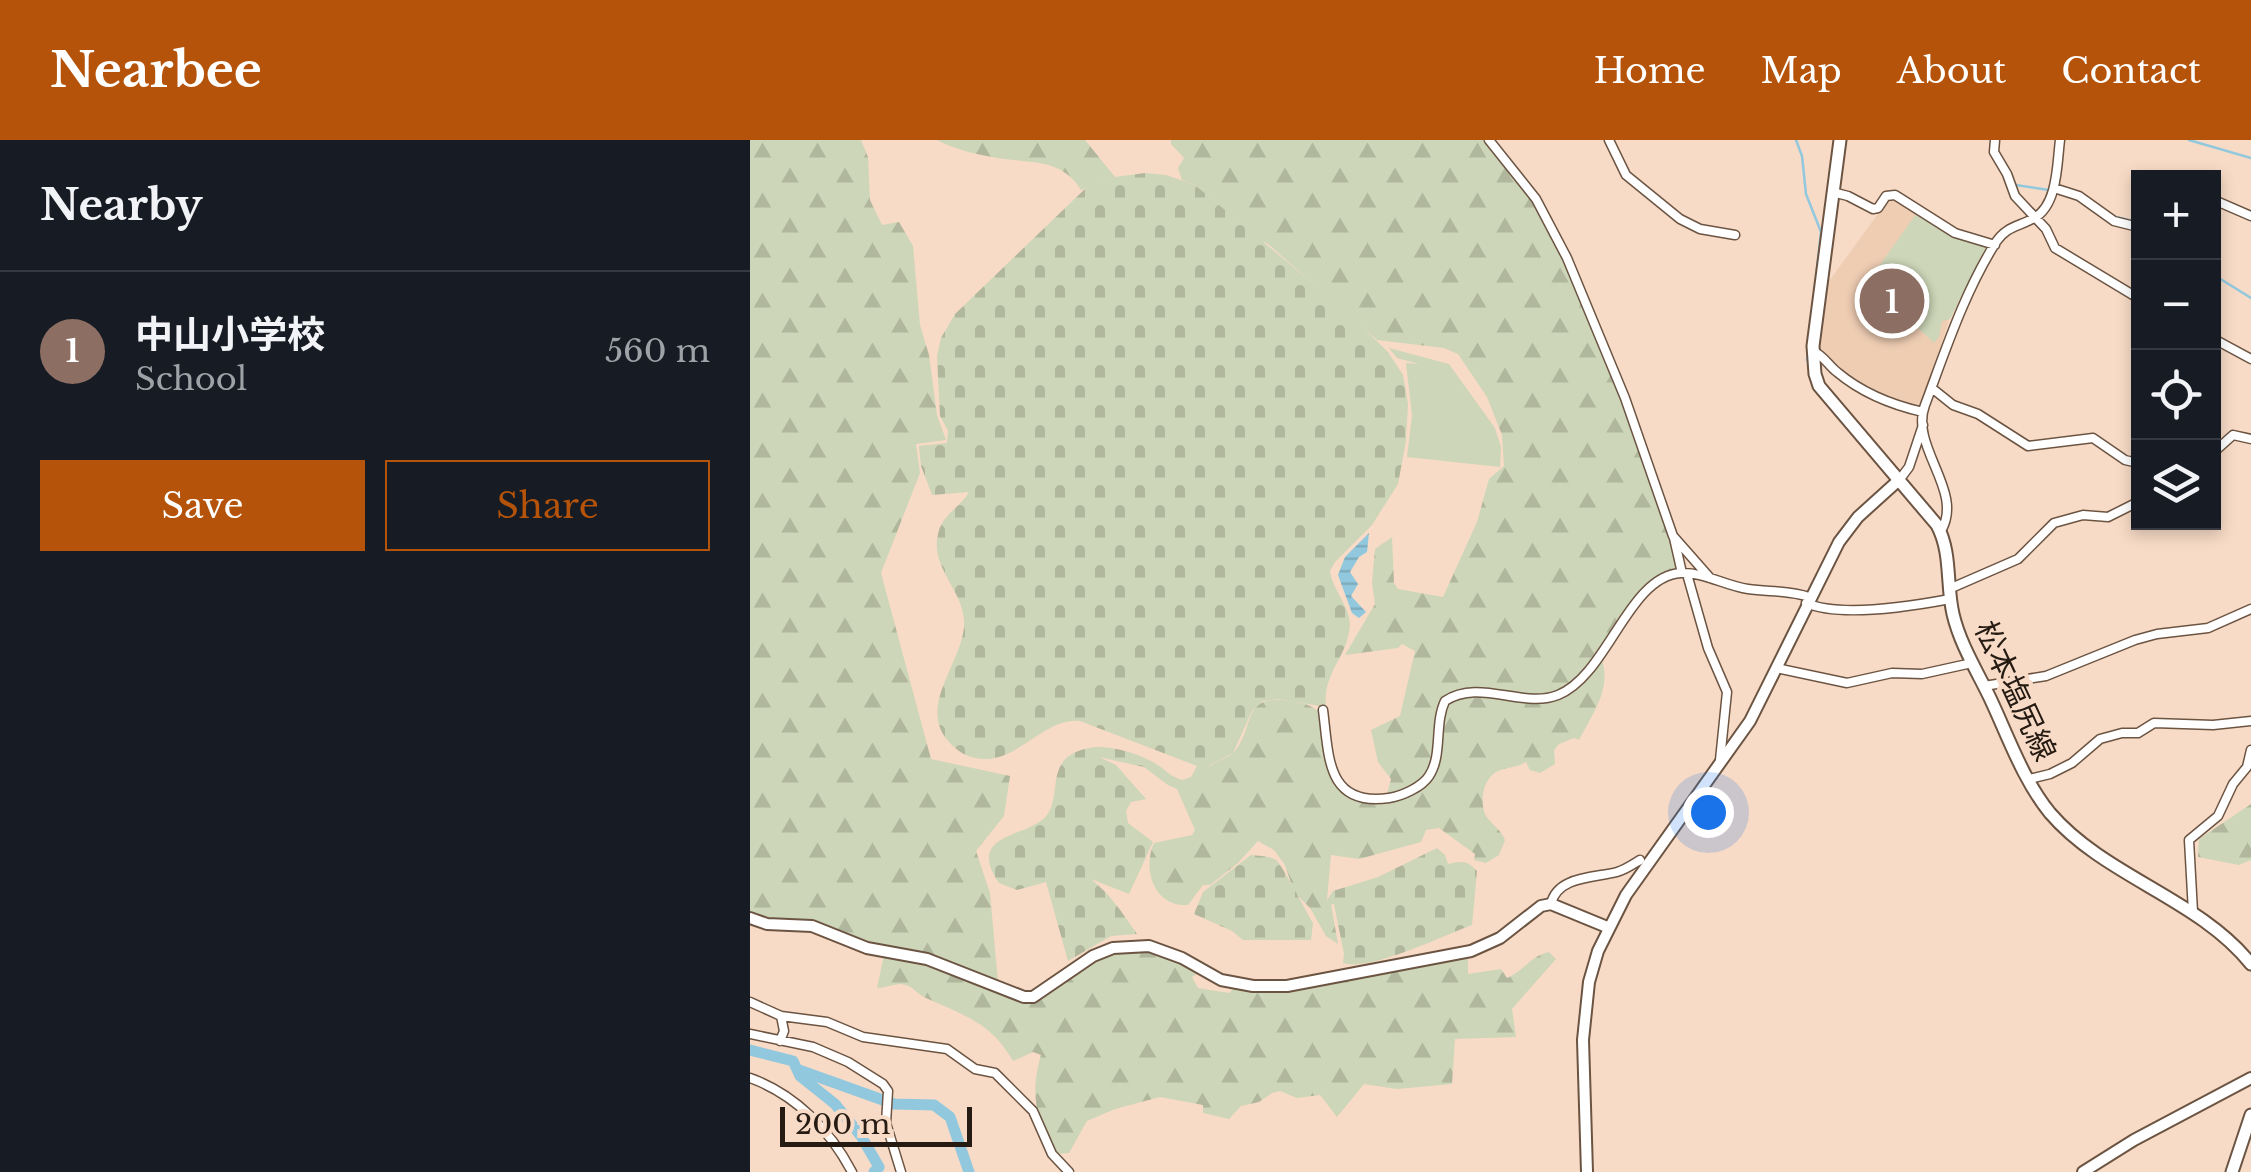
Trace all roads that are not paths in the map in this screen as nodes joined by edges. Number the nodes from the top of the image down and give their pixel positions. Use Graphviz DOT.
graph roads {
  1 [pos="1489,140"];
  2 [pos="1610,140"];
  3 [pos="1840,140"];
  4 [pos="1995,140"];
  5 [pos="2060,140"];
  6 [pos="2054,188"];
  7 [pos="1832,192"];
  8 [pos="2221,203"];
  9 [pos="2251,216"];
  10 [pos="2035,218"];
  11 [pos="2131,225"];
  12 [pos="1735,235"];
  13 [pos="1995,244"];
  14 [pos="2131,294"];
  15 [pos="2221,343"];
  16 [pos="1813,351"];
  17 [pos="2251,359"];
  18 [pos="1933,389"];
  19 [pos="1923,412"];
  20 [pos="1923,425"];
  21 [pos="2250,434"];
  22 [pos="2221,446"];
  23 [pos="2131,462"];
  24 [pos="1900,479"];
  25 [pos="2131,506"];
  26 [pos="1941,531"];
  27 [pos="1673,536"];
  28 [pos="1684,573"];
  29 [pos="1710,578"];
  30 [pos="1950,594"];
  31 [pos="1808,600"];
  32 [pos="2251,609"];
  33 [pos="1972,663"];
  34 [pos="1776,668"];
  35 [pos="1984,686"];
  36 [pos="1323,710"];
  37 [pos="2251,721"];
  38 [pos="2251,750"];
  39 [pos="1719,768"];
  40 [pos="2029,779"];
  41 [pos="1640,860"];
  42 [pos="1551,904"];
  43 [pos="2193,916"];
  44 [pos="750,918"];
  45 [pos="1607,927"];
  46 [pos="2251,964"];
  47 [pos="750,1002"];
  48 [pos="781,1016"];
  49 [pos="750,1034"];
  50 [pos="780,1041"];
  51 [pos="750,1078"];
  52 [pos="2251,1078"];
  53 [pos="2251,1114"];
  54 [pos="1055,1159"];
  55 [pos="852,1172"];
  56 [pos="901,1172"];
  57 [pos="1052,1172"];
  58 [pos="1069,1172"];
  59 [pos="1587,1172"];
  60 [pos="2083,1172"];
  61 [pos="2232,1172"];
  1 -- 27 [label="street"];
  2 -- 12 [label="street"];
  3 -- 7 [label="main road, 松本塩尻線"];
  4 -- 10 [label="street"];
  5 -- 6 [label="street"];
  6 -- 10 [label="street"];
  6 -- 11 [label="street"];
  7 -- 13 [label="street"];
  7 -- 16 [label="main road, 松本塩尻線"];
  8 -- 9 [label="street"];
  10 -- 13 [label="street"];
  10 -- 14 [label="street"];
  13 -- 18 [label="street"];
  15 -- 17 [label="street"];
  16 -- 19 [label="street"];
  16 -- 24 [label="main road, 松本塩尻線"];
  18 -- 19 [label="street"];
  18 -- 23 [label="street"];
  19 -- 20 [label="street"];
  20 -- 24 [label="street"];
  20 -- 26 [label="street"];
  21 -- 22 [label="street"];
  24 -- 26 [label="main road, 松本塩尻線"];
  24 -- 31 [label="main road"];
  25 -- 30 [label="street"];
  26 -- 30 [label="main road, 松本塩尻線"];
  27 -- 28 [label="street"];
  27 -- 29 [label="street"];
  28 -- 29 [label="street"];
  28 -- 36 [label="street"];
  28 -- 39 [label="street"];
  29 -- 31 [label="street"];
  30 -- 31 [label="street"];
  30 -- 33 [label="main road, 松本塩尻線"];
  31 -- 34 [label="main road"];
  32 -- 35 [label="street"];
  33 -- 34 [label="street"];
  33 -- 35 [label="main road, 松本塩尻線"];
  34 -- 39 [label="main road"];
  35 -- 40 [label="main road, 松本塩尻線"];
  37 -- 40 [label="street"];
  38 -- 43 [label="street"];
  39 -- 45 [label="main road"];
  40 -- 43 [label="main road, 松本塩尻線"];
  41 -- 42 [label="street"];
  42 -- 44 [label="main road"];
  42 -- 45 [label="main road"];
  43 -- 46 [label="main road, 松本塩尻線"];
  45 -- 59 [label="main road"];
  47 -- 48 [label="street"];
  48 -- 50 [label="street"];
  48 -- 54 [label="street"];
  49 -- 50 [label="street"];
  50 -- 56 [label="street"];
  51 -- 55 [label="street"];
  52 -- 60 [label="main road"];
  53 -- 61 [label="main road"];
  54 -- 57 [label="street"];
  54 -- 58 [label="street"];
}
